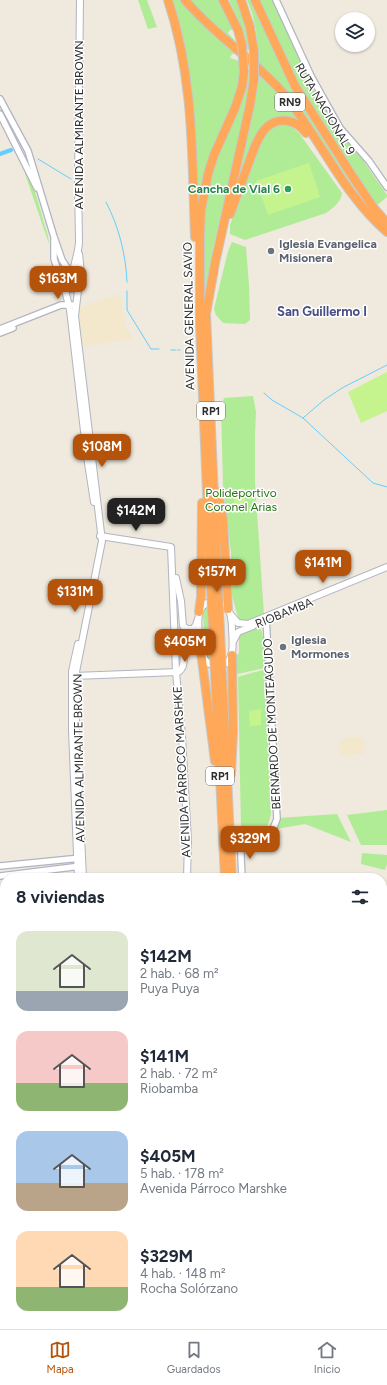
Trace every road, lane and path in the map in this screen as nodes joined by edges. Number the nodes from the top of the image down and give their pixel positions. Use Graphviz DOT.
graph roads {
  1 [pos="80,0"];
  2 [pos="168,0"];
  3 [pos="185,0"];
  4 [pos="223,0"];
  5 [pos="241,0"];
  6 [pos="255,0"];
  7 [pos="276,0"];
  8 [pos="0,99"];
  9 [pos="0,114"];
  10 [pos="339,175"];
  11 [pos="387,187"];
  12 [pos="40,192"];
  13 [pos="387,223"];
  14 [pos="376,224"];
  15 [pos="387,232"];
  16 [pos="222,235"];
  17 [pos="54,237"];
  18 [pos="387,238"];
  19 [pos="78,250"];
  20 [pos="71,271"];
  21 [pos="61,280"];
  22 [pos="79,280"];
  23 [pos="64,286"];
  24 [pos="76,304"];
  25 [pos="68,305"];
  26 [pos="200,324"];
  27 [pos="0,329"];
  28 [pos="0,333"];
  29 [pos="204,430"];
  30 [pos="212,433"];
  31 [pos="100,536"];
  32 [pos="173,566"];
  33 [pos="387,567"];
  34 [pos="387,571"];
  35 [pos="214,588"];
  36 [pos="229,610"];
  37 [pos="199,614"];
  38 [pos="266,618"];
  39 [pos="233,644"];
  40 [pos="201,652"];
  41 [pos="232,655"];
  42 [pos="176,672"];
  43 [pos="218,675"];
  44 [pos="74,676"];
  45 [pos="229,807"];
  46 [pos="222,820"];
  47 [pos="79,859"];
  48 [pos="0,866"];
  49 [pos="79,867"];
  50 [pos="26,873"];
  51 [pos="78,873"];
  52 [pos="81,873"];
  53 [pos="187,873"];
  54 [pos="225,873"];
  55 [pos="232,873"];
  56 [pos="242,873"];
  1 -- 19 [label="main road, AVENIDA ALMIRANTE BROWN"];
  2 -- 26 [label="highway, RP1"];
  3 -- 10 [label="highway, RUTA NACIONAL 9 / RN9"];
  4 -- 26 [label="highway, AVENIDA GENERAL SAVIO / RP1, bridge"];
  5 -- 16 [label="highway, bridge"];
  6 -- 13 [label="highway, RUTA NACIONAL 9 / RN9"];
  7 -- 11 [label="street"];
  8 -- 12 [label="street"];
  9 -- 12 [label="street"];
  10 -- 14 [label="highway, RUTA NACIONAL 9 / RN9"];
  10 -- 16 [label="highway"];
  12 -- 17 [label="street"];
  14 -- 15 [label="highway, RUTA NACIONAL 9 / RN9"];
  14 -- 18 [label="street"];
  16 -- 30 [label="highway, AVENIDA GENERAL SAVIO / RP1"];
  17 -- 20 [label="street"];
  17 -- 21 [label="street"];
  19 -- 20 [label="main road"];
  19 -- 22 [label="main road, AVENIDA ALMIRANTE BROWN"];
  20 -- 21 [label="main road"];
  20 -- 22 [label="main road"];
  21 -- 23 [label="main road"];
  22 -- 23 [label="main road"];
  22 -- 24 [label="main road, AVENIDA ALMIRANTE BROWN"];
  23 -- 25 [label="main road, AVENIDA ALMIRANTE BROWN"];
  24 -- 25 [label="street"];
  24 -- 31 [label="main road, AVENIDA ALMIRANTE BROWN"];
  25 -- 27 [label="street"];
  25 -- 28 [label="street"];
  25 -- 31 [label="main road, AVENIDA ALMIRANTE BROWN"];
  26 -- 29 [label="highway, AVENIDA GENERAL SAVIO / RP1"];
  29 -- 35 [label="highway, AVENIDA GENERAL SAVIO / RP1"];
  29 -- 37 [label="highway"];
  30 -- 35 [label="highway, AVENIDA GENERAL SAVIO / RP1"];
  30 -- 36 [label="highway"];
  31 -- 32 [label="main road, AVENIDA PÁRROCO MARSHKE"];
  31 -- 44 [label="main road, AVENIDA ALMIRANTE BROWN"];
  32 -- 37 [label="main road"];
  32 -- 42 [label="main road, AVENIDA PÁRROCO MARSHKE"];
  33 -- 38 [label="main road, RIOBAMBA"];
  34 -- 38 [label="main road, RIOBAMBA"];
  35 -- 43 [label="highway, AVENIDA GENERAL SAVIO / RP1, bridge"];
  36 -- 37 [label="main road"];
  36 -- 38 [label="main road, RIOBAMBA"];
  36 -- 39 [label="main road"];
  37 -- 40 [label="main road"];
  38 -- 39 [label="main road, RIOBAMBA"];
  38 -- 56 [label="street, BERNARDO DE MONTEAGUDO"];
  39 -- 41 [label="main road"];
  40 -- 41 [label="main road"];
  40 -- 42 [label="main road"];
  40 -- 46 [label="highway"];
  41 -- 45 [label="highway"];
  42 -- 44 [label="main road"];
  42 -- 53 [label="main road, AVENIDA PÁRROCO MARSHKE"];
  43 -- 45 [label="highway, AVENIDA GENERAL SAVIO / RP1"];
  43 -- 46 [label="highway, AVENIDA GENERAL SAVIO / RP1"];
  44 -- 47 [label="main road, AVENIDA ALMIRANTE BROWN"];
  45 -- 55 [label="highway, AVENIDA GENERAL SAVIO / RP1"];
  46 -- 54 [label="highway, AVENIDA GENERAL SAVIO / RP1"];
  47 -- 48 [label="street"];
  47 -- 49 [label="main road, AVENIDA ALMIRANTE BROWN"];
  49 -- 50 [label="street"];
  49 -- 51 [label="main road, AVENIDA ALMIRANTE BROWN"];
  49 -- 52 [label="main road, AVENIDA ALMIRANTE BROWN"];
}
